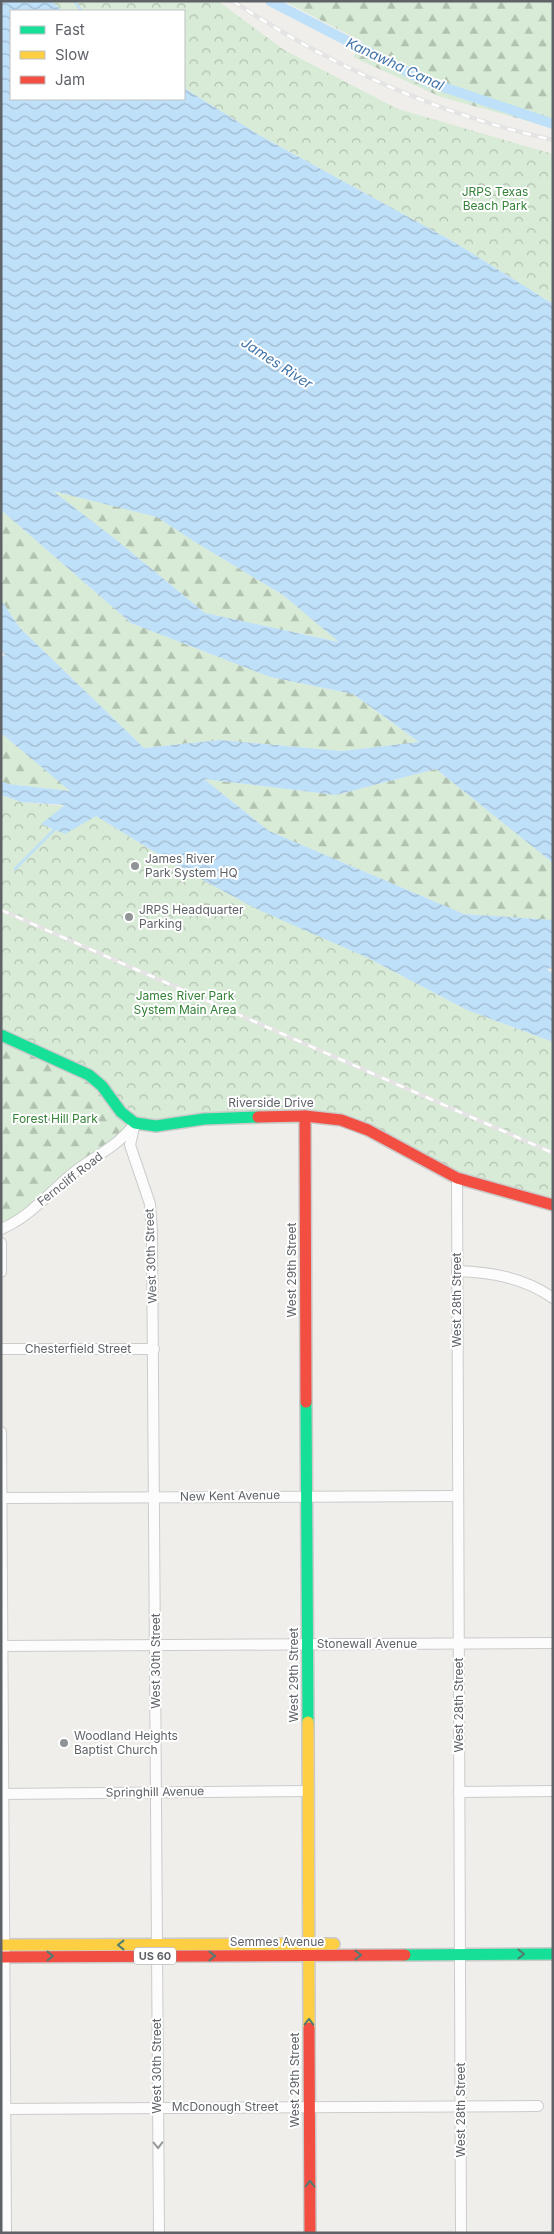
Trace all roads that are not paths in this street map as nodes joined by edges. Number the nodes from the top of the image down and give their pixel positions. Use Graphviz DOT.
graph roads {
  1 [pos="1,1035"];
  2 [pos="305,1116"];
  3 [pos="135,1123"];
  4 [pos="457,1178"];
  5 [pos="553,1205"];
  6 [pos="1,1229"];
  7 [pos="1,1243"];
  8 [pos="457,1271"];
  9 [pos="1,1272"];
  10 [pos="553,1298"];
  11 [pos="1,1349"];
  12 [pos="154,1349"];
  13 [pos="1,1432"];
  14 [pos="307,1496"];
  15 [pos="458,1496"];
  16 [pos="154,1497"];
  17 [pos="2,1498"];
  18 [pos="459,1643"];
  19 [pos="553,1643"];
  20 [pos="308,1644"];
  21 [pos="156,1645"];
  22 [pos="3,1646"];
  23 [pos="308,1791"];
  24 [pos="553,1791"];
  25 [pos="459,1792"];
  26 [pos="156,1793"];
  27 [pos="3,1794"];
  28 [pos="553,1943"];
  29 [pos="310,1949"];
  30 [pos="461,1949"];
  31 [pos="158,1950"];
  32 [pos="3,1951"];
  33 [pos="553,1954"];
  34 [pos="538,2106"];
  35 [pos="309,2107"];
  36 [pos="460,2107"];
  37 [pos="157,2108"];
  38 [pos="4,2109"];
  39 [pos="6,2233"];
  40 [pos="159,2233"];
  41 [pos="310,2233"];
  42 [pos="461,2233"];
  1 -- 3 [label="street"];
  2 -- 3 [label="street, Riverside Drive"];
  2 -- 4 [label="street, Riverside Drive"];
  2 -- 14 [label="street, West 29th Street"];
  3 -- 6 [label="street, Ferncliff Road"];
  3 -- 12 [label="street, West 30th Street"];
  4 -- 5 [label="street, Riverside Drive"];
  4 -- 8 [label="street, West 28th Street"];
  7 -- 9 [label="street"];
  8 -- 10 [label="street"];
  8 -- 15 [label="street, West 28th Street"];
  11 -- 12 [label="street, Chesterfield Street"];
  12 -- 16 [label="street, West 30th Street"];
  13 -- 17 [label="street"];
  14 -- 15 [label="street, New Kent Avenue"];
  14 -- 16 [label="street, New Kent Avenue"];
  14 -- 20 [label="street, West 29th Street"];
  15 -- 18 [label="street, West 28th Street"];
  16 -- 17 [label="street, New Kent Avenue"];
  16 -- 21 [label="street, West 30th Street"];
  17 -- 22 [label="street"];
  18 -- 19 [label="street, Stonewall Avenue"];
  18 -- 20 [label="street, Stonewall Avenue"];
  18 -- 25 [label="street, West 28th Street"];
  20 -- 21 [label="street, Stonewall Avenue"];
  20 -- 23 [label="street, West 29th Street"];
  21 -- 22 [label="street, Stonewall Avenue"];
  21 -- 26 [label="street, West 30th Street"];
  22 -- 27 [label="street"];
  23 -- 26 [label="street, Springhill Avenue"];
  23 -- 29 [label="street, West 29th Street"];
  24 -- 25 [label="street"];
  25 -- 30 [label="street, West 28th Street"];
  26 -- 27 [label="street, Springhill Avenue"];
  26 -- 31 [label="street, West 30th Street"];
  27 -- 32 [label="street"];
  28 -- 30 [label="street, Semmes Avenue / US 60"];
  29 -- 30 [label="street, Semmes Avenue / US 60"];
  29 -- 31 [label="street, Semmes Avenue / US 60"];
  35 -- 29 [label="street, West 29th Street, one-way"];
  30 -- 33 [label="street, Semmes Avenue / US 60, one-way"];
  30 -- 36 [label="street, West 28th Street"];
  31 -- 32 [label="street, Semmes Avenue / US 60"];
  31 -- 37 [label="street, West 30th Street"];
  32 -- 38 [label="street"];
  34 -- 36 [label="street, McDonough Street"];
  35 -- 36 [label="street, McDonough Street"];
  35 -- 37 [label="street, McDonough Street"];
  41 -- 35 [label="street, West 29th Street, one-way"];
  36 -- 42 [label="street, West 28th Street"];
  37 -- 38 [label="street, McDonough Street"];
  37 -- 40 [label="street, West 30th Street, one-way"];
  38 -- 39 [label="street"];
}
